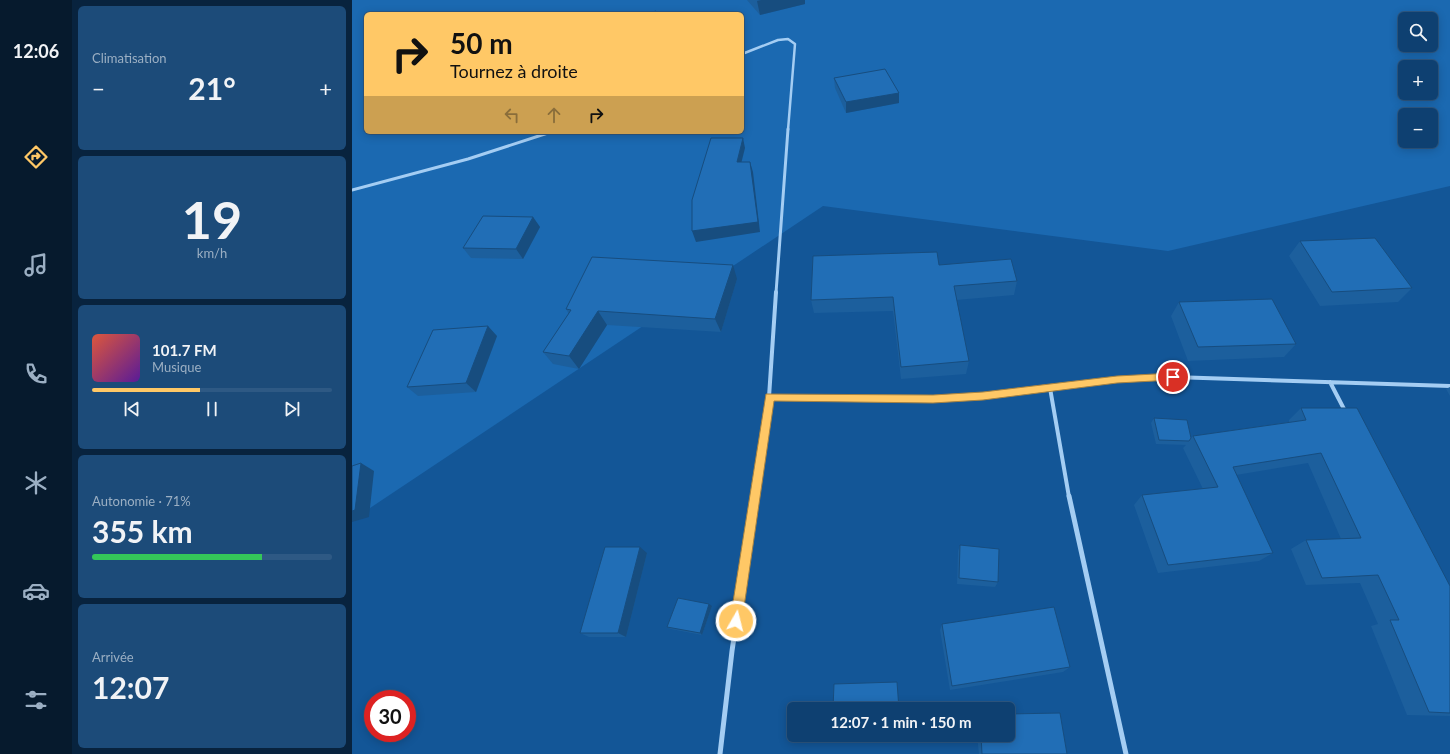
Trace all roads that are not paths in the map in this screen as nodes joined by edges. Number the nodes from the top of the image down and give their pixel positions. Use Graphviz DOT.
graph roads {
  1 [pos="744,53"];
  2 [pos="545,134"];
  3 [pos="352,190"];
  4 [pos="1330,382"];
  5 [pos="1450,386"];
  6 [pos="1050,388"];
  7 [pos="770,397"];
  8 [pos="1348,416"];
  9 [pos="720,754"];
  10 [pos="1126,754"];
  1 -- 7 [label="street"];
  2 -- 3 [label="street"];
  4 -- 5 [label="street"];
  4 -- 6 [label="street"];
  4 -- 8 [label="street"];
  6 -- 7 [label="street"];
  6 -- 10 [label="street"];
  7 -- 9 [label="street"];
}
